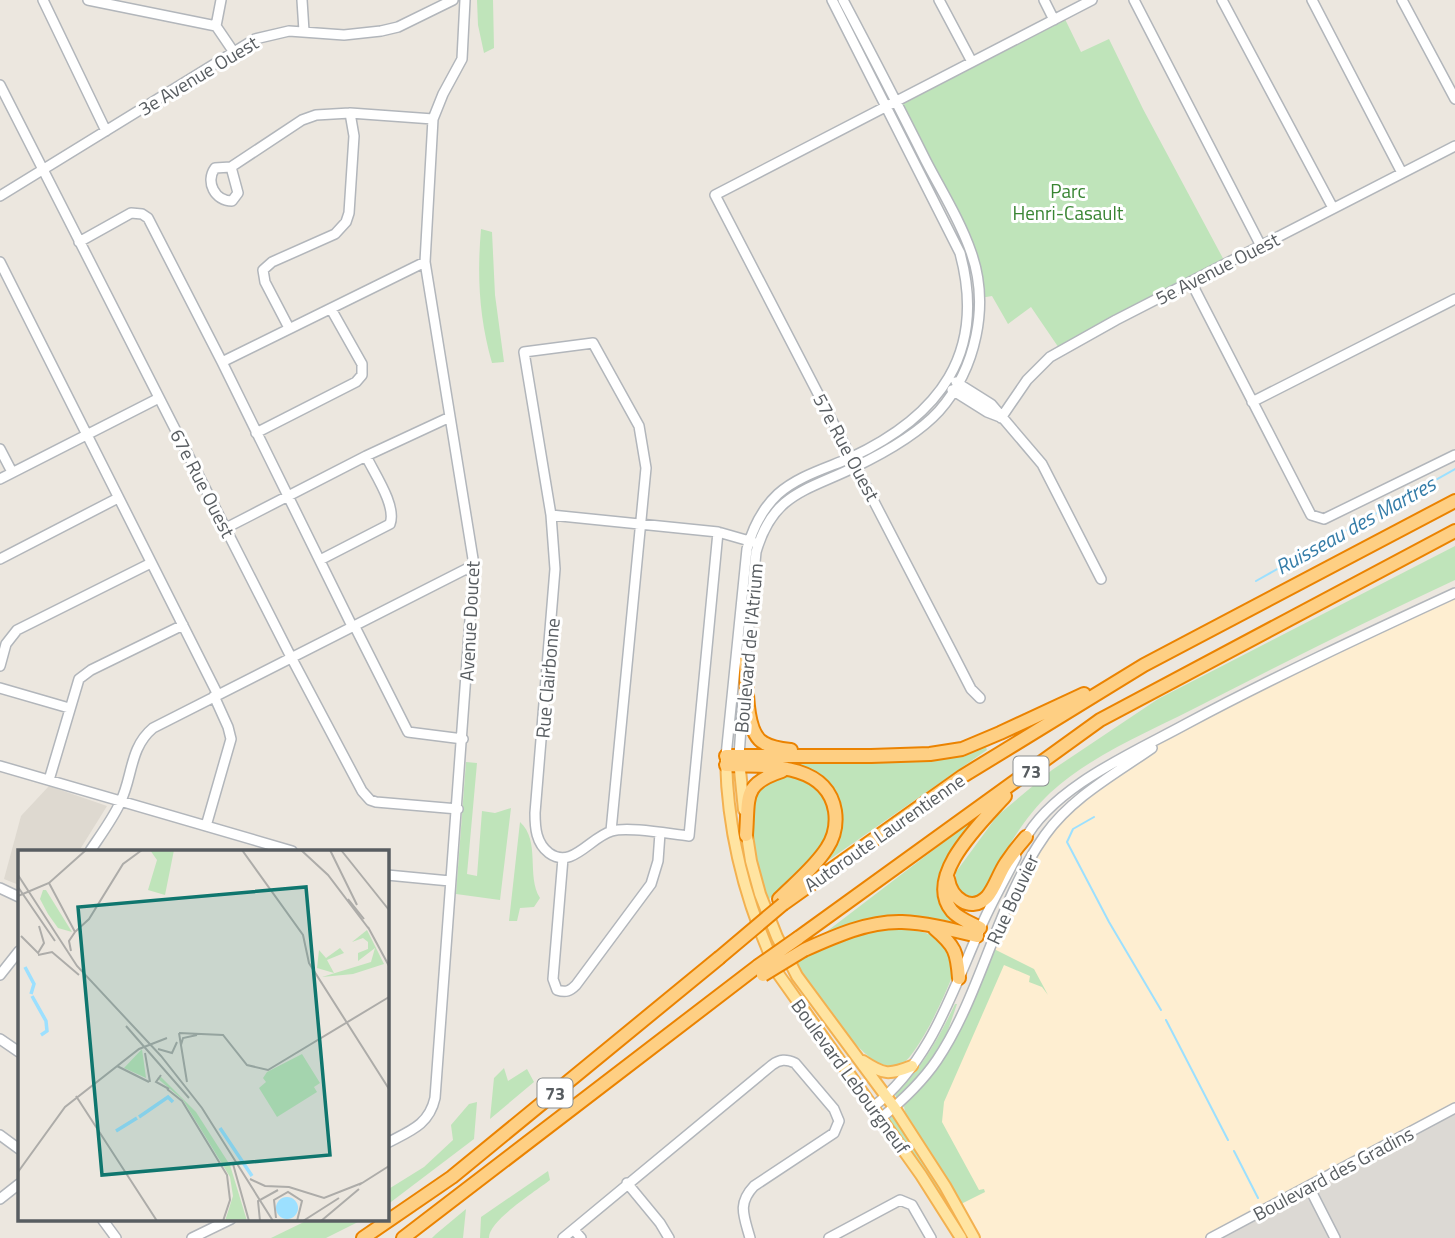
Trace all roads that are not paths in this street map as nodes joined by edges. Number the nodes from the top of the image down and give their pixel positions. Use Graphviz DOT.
graph roads {
  1 [pos="43,0"];
  2 [pos="88,0"];
  3 [pos="221,0"];
  4 [pos="302,0"];
  5 [pos="453,0"];
  6 [pos="465,0"];
  7 [pos="832,0"];
  8 [pos="843,0"];
  9 [pos="939,0"];
  10 [pos="1044,0"];
  11 [pos="1092,0"];
  12 [pos="1134,0"];
  13 [pos="1222,0"];
  14 [pos="1312,0"];
  15 [pos="1402,0"];
  16 [pos="1054,20"];
  17 [pos="216,26"];
  18 [pos="304,31"];
  19 [pos="233,51"];
  20 [pos="972,62"];
  21 [pos="0,85"];
  22 [pos="1455,99"];
  23 [pos="892,104"];
  24 [pos="350,113"];
  25 [pos="433,119"];
  26 [pos="106,131"];
  27 [pos="1455,146"];
  28 [pos="231,167"];
  29 [pos="43,171"];
  30 [pos="1402,173"];
  31 [pos="0,196"];
  32 [pos="1333,208"];
  33 [pos="79,242"];
  34 [pos="1261,246"];
  35 [pos="0,262"];
  36 [pos="425,262"];
  37 [pos="1191,282"];
  38 [pos="1455,299"];
  39 [pos="331,309"];
  40 [pos="289,328"];
  41 [pos="222,362"];
  42 [pos="947,381"];
  43 [pos="957,387"];
  44 [pos="159,398"];
  45 [pos="1252,402"];
  46 [pos="450,417"];
  47 [pos="1002,418"];
  48 [pos="256,433"];
  49 [pos="86,436"];
  50 [pos="0,449"];
  51 [pos="1455,455"];
  52 [pos="366,456"];
  53 [pos="852,457"];
  54 [pos="858,466"];
  55 [pos="12,472"];
  56 [pos="0,479"];
  57 [pos="289,496"];
  58 [pos="118,498"];
  59 [pos="1455,501"];
  60 [pos="551,515"];
  61 [pos="643,523"];
  62 [pos="226,528"];
  63 [pos="1455,531"];
  64 [pos="719,532"];
  65 [pos="754,542"];
  66 [pos="0,559"];
  67 [pos="320,560"];
  68 [pos="151,562"];
  69 [pos="474,565"];
  70 [pos="1101,579"];
  71 [pos="1455,593"];
  72 [pos="183,625"];
  73 [pos="353,626"];
  74 [pos="291,657"];
  75 [pos="746,661"];
  76 [pos="1144,665"];
  77 [pos="0,666"];
  78 [pos="0,688"];
  79 [pos="216,696"];
  80 [pos="980,698"];
  81 [pos="69,708"];
  82 [pos="1191,722"];
  83 [pos="463,739"];
  84 [pos="826,755"];
  85 [pos="733,761"];
  86 [pos="0,766"];
  87 [pos="788,769"];
  88 [pos="1023,777"];
  89 [pos="49,780"];
  90 [pos="121,802"];
  91 [pos="458,809"];
  92 [pos="206,826"];
  93 [pos="611,831"];
  94 [pos="660,833"];
  95 [pos="746,835"];
  96 [pos="1026,837"];
  97 [pos="91,850"];
  98 [pos="289,850"];
  99 [pos="563,859"];
  100 [pos="947,871"];
  101 [pos="388,874"];
  102 [pos="450,881"];
  103 [pos="0,888"];
  104 [pos="18,897"];
  105 [pos="781,902"];
  106 [pos="751,908"];
  107 [pos="932,926"];
  108 [pos="979,932"];
  109 [pos="777,937"];
  110 [pos="993,937"];
  111 [pos="18,952"];
  112 [pos="760,970"];
  113 [pos="0,975"];
  114 [pos="959,978"];
  115 [pos="0,1040"];
  116 [pos="18,1051"];
  117 [pos="856,1057"];
  118 [pos="912,1066"];
  119 [pos="886,1097"];
  120 [pos="873,1107"];
  121 [pos="894,1107"];
  122 [pos="1455,1108"];
  123 [pos="881,1118"];
  124 [pos="0,1135"];
  125 [pos="388,1142"];
  126 [pos="18,1148"];
  127 [pos="627,1183"];
  128 [pos="18,1185"];
  129 [pos="1309,1187"];
  130 [pos="0,1199"];
  131 [pos="103,1220"];
  132 [pos="229,1220"];
  133 [pos="388,1220"];
  134 [pos="388,1220"];
  135 [pos="385,1222"];
  136 [pos="573,1230"];
  137 [pos="116,1238"];
  138 [pos="192,1238"];
  139 [pos="352,1238"];
  140 [pos="363,1238"];
  141 [pos="403,1238"];
  142 [pos="562,1238"];
  143 [pos="581,1238"];
  144 [pos="669,1238"];
  145 [pos="750,1238"];
  146 [pos="829,1238"];
  147 [pos="931,1238"];
  148 [pos="961,1238"];
  149 [pos="974,1238"];
  150 [pos="1211,1238"];
  151 [pos="1335,1238"];
  1 -- 26 [label="street"];
  2 -- 17 [label="street"];
  3 -- 17 [label="street"];
  4 -- 18 [label="street"];
  5 -- 18 [label="street, 3e Avenue Ouest"];
  6 -- 25 [label="street, Avenue Doucet"];
  7 -- 23 [label="street"];
  8 -- 23 [label="street"];
  9 -- 20 [label="street"];
  10 -- 16 [label="street"];
  11 -- 16 [label="street"];
  12 -- 34 [label="street"];
  13 -- 32 [label="street"];
  14 -- 30 [label="street"];
  15 -- 22 [label="street"];
  16 -- 20 [label="street"];
  17 -- 19 [label="street"];
  18 -- 19 [label="street, 3e Avenue Ouest"];
  19 -- 26 [label="street, 3e Avenue Ouest"];
  20 -- 23 [label="street"];
  21 -- 29 [label="street, 67e Rue Ouest"];
  23 -- 42 [label="street, Boulevard de l'Atrium"];
  23 -- 43 [label="street, Boulevard de l'Atrium"];
  23 -- 53 [label="street, 57e Rue Ouest"];
  24 -- 25 [label="street"];
  24 -- 28 [label="street"];
  24 -- 40 [label="street"];
  25 -- 36 [label="street, Avenue Doucet"];
  26 -- 29 [label="street, 3e Avenue Ouest"];
  27 -- 30 [label="street, 5e Avenue Ouest"];
  29 -- 31 [label="street, 3e Avenue Ouest"];
  29 -- 33 [label="street, 67e Rue Ouest"];
  30 -- 32 [label="street, 5e Avenue Ouest"];
  32 -- 34 [label="street, 5e Avenue Ouest"];
  33 -- 41 [label="street"];
  33 -- 44 [label="street, 67e Rue Ouest"];
  34 -- 37 [label="street, 5e Avenue Ouest"];
  35 -- 49 [label="street"];
  36 -- 39 [label="street"];
  36 -- 46 [label="street, Avenue Doucet"];
  37 -- 45 [label="street"];
  37 -- 47 [label="street, 5e Avenue Ouest"];
  38 -- 45 [label="street"];
  39 -- 40 [label="street"];
  39 -- 48 [label="street"];
  40 -- 41 [label="street"];
  41 -- 48 [label="street"];
  42 -- 43 [label="street"];
  42 -- 53 [label="street, Boulevard de l'Atrium"];
  43 -- 47 [label="street"];
  43 -- 54 [label="street, Boulevard de l'Atrium"];
  44 -- 49 [label="street"];
  44 -- 62 [label="street, 67e Rue Ouest"];
  45 -- 51 [label="street"];
  46 -- 52 [label="street"];
  46 -- 69 [label="street, Avenue Doucet"];
  47 -- 70 [label="street"];
  48 -- 57 [label="street"];
  49 -- 55 [label="street"];
  49 -- 58 [label="street"];
  50 -- 55 [label="street"];
  52 -- 57 [label="street"];
  52 -- 67 [label="street"];
  53 -- 54 [label="street, 57e Rue Ouest"];
  53 -- 65 [label="street, Boulevard de l'Atrium"];
  54 -- 65 [label="street, Boulevard de l'Atrium"];
  54 -- 80 [label="street, 57e Rue Ouest"];
  55 -- 56 [label="street"];
  57 -- 62 [label="street"];
  57 -- 67 [label="street"];
  58 -- 66 [label="street"];
  58 -- 68 [label="street"];
  59 -- 76 [label="highway, Autoroute Laurentienne / 73"];
  60 -- 61 [label="street"];
  60 -- 61 [label="street, Rue Clairbonne"];
  60 -- 99 [label="street, Rue Clairbonne"];
  61 -- 64 [label="street"];
  61 -- 93 [label="street"];
  62 -- 74 [label="street, 67e Rue Ouest"];
  63 -- 88 [label="highway, Autoroute Laurentienne / 73"];
  64 -- 65 [label="street"];
  64 -- 94 [label="street"];
  65 -- 75 [label="street, Boulevard de l'Atrium"];
  65 -- 85 [label="street, Boulevard de l'Atrium"];
  67 -- 73 [label="street"];
  68 -- 72 [label="street"];
  68 -- 77 [label="street"];
  69 -- 73 [label="street"];
  69 -- 83 [label="street, Avenue Doucet"];
  71 -- 82 [label="street, Rue Bouvier"];
  72 -- 79 [label="street"];
  72 -- 81 [label="street"];
  73 -- 74 [label="street"];
  73 -- 83 [label="street"];
  74 -- 79 [label="street"];
  74 -- 91 [label="street, 67e Rue Ouest"];
  75 -- 84 [label="highway"];
  75 -- 85 [label="street, Boulevard de l'Atrium"];
  76 -- 84 [label="highway"];
  76 -- 105 [label="highway, Autoroute Laurentienne / 73"];
  78 -- 81 [label="street"];
  79 -- 90 [label="street"];
  79 -- 92 [label="street"];
  81 -- 89 [label="street"];
  82 -- 96 [label="street, Rue Bouvier"];
  82 -- 110 [label="street, Rue Bouvier"];
  83 -- 91 [label="street, Avenue Doucet"];
  84 -- 85 [label="highway"];
  85 -- 87 [label="highway"];
  85 -- 95 [label="main road, Boulevard de l'Atrium"];
  85 -- 106 [label="main road, Boulevard de l'Atrium"];
  86 -- 89 [label="street"];
  87 -- 95 [label="highway"];
  87 -- 105 [label="highway"];
  88 -- 100 [label="highway"];
  88 -- 112 [label="highway, Autoroute Laurentienne / 73, bridge"];
  89 -- 90 [label="street"];
  90 -- 92 [label="street"];
  90 -- 97 [label="street"];
  91 -- 102 [label="street, Avenue Doucet"];
  92 -- 98 [label="street"];
  93 -- 94 [label="street"];
  93 -- 99 [label="street"];
  94 -- 99 [label="street"];
  95 -- 109 [label="main road, Boulevard de l'Atrium"];
  96 -- 100 [label="highway"];
  96 -- 108 [label="street, Rue Bouvier"];
  100 -- 108 [label="highway"];
  101 -- 102 [label="street"];
  102 -- 125 [label="street, Avenue Doucet"];
  103 -- 104 [label="street"];
  105 -- 133 [label="highway, Autoroute Laurentienne / 73, bridge"];
  106 -- 120 [label="main road, Boulevard Lebourgneuf"];
  107 -- 108 [label="highway"];
  107 -- 112 [label="highway, bridge"];
  107 -- 114 [label="highway"];
  108 -- 110 [label="street"];
  108 -- 114 [label="street, Rue Bouvier"];
  109 -- 117 [label="main road, Boulevard Lebourgneuf"];
  110 -- 121 [label="street, Rue Bouvier"];
  111 -- 113 [label="street"];
  112 -- 141 [label="highway, Autoroute Laurentienne / 73"];
  114 -- 118 [label="street, Rue Bouvier"];
  115 -- 116 [label="street"];
  117 -- 118 [label="main road"];
  117 -- 119 [label="main road, Boulevard Lebourgneuf"];
  118 -- 119 [label="street, Rue Bouvier"];
  119 -- 120 [label="street, Rue Bouvier"];
  119 -- 121 [label="main road, Boulevard Lebourgneuf"];
  120 -- 123 [label="main road, Boulevard Lebourgneuf"];
  121 -- 123 [label="street, Rue Bouvier"];
  121 -- 149 [label="main road, Boulevard Lebourgneuf"];
  122 -- 129 [label="street, Boulevard des Gradins"];
  123 -- 148 [label="main road, Boulevard Lebourgneuf"];
  124 -- 126 [label="street"];
  127 -- 136 [label="street"];
  127 -- 144 [label="street"];
  127 -- 145 [label="street"];
  128 -- 130 [label="street"];
  129 -- 150 [label="street, Boulevard des Gradins"];
  129 -- 151 [label="street"];
  131 -- 137 [label="street"];
  132 -- 138 [label="street"];
  134 -- 135 [label="highway, Autoroute Laurentienne / 73, bridge"];
  135 -- 139 [label="highway"];
  135 -- 140 [label="highway, Autoroute Laurentienne / 73"];
  136 -- 142 [label="street"];
  136 -- 143 [label="street"];
  146 -- 147 [label="street"];
}
